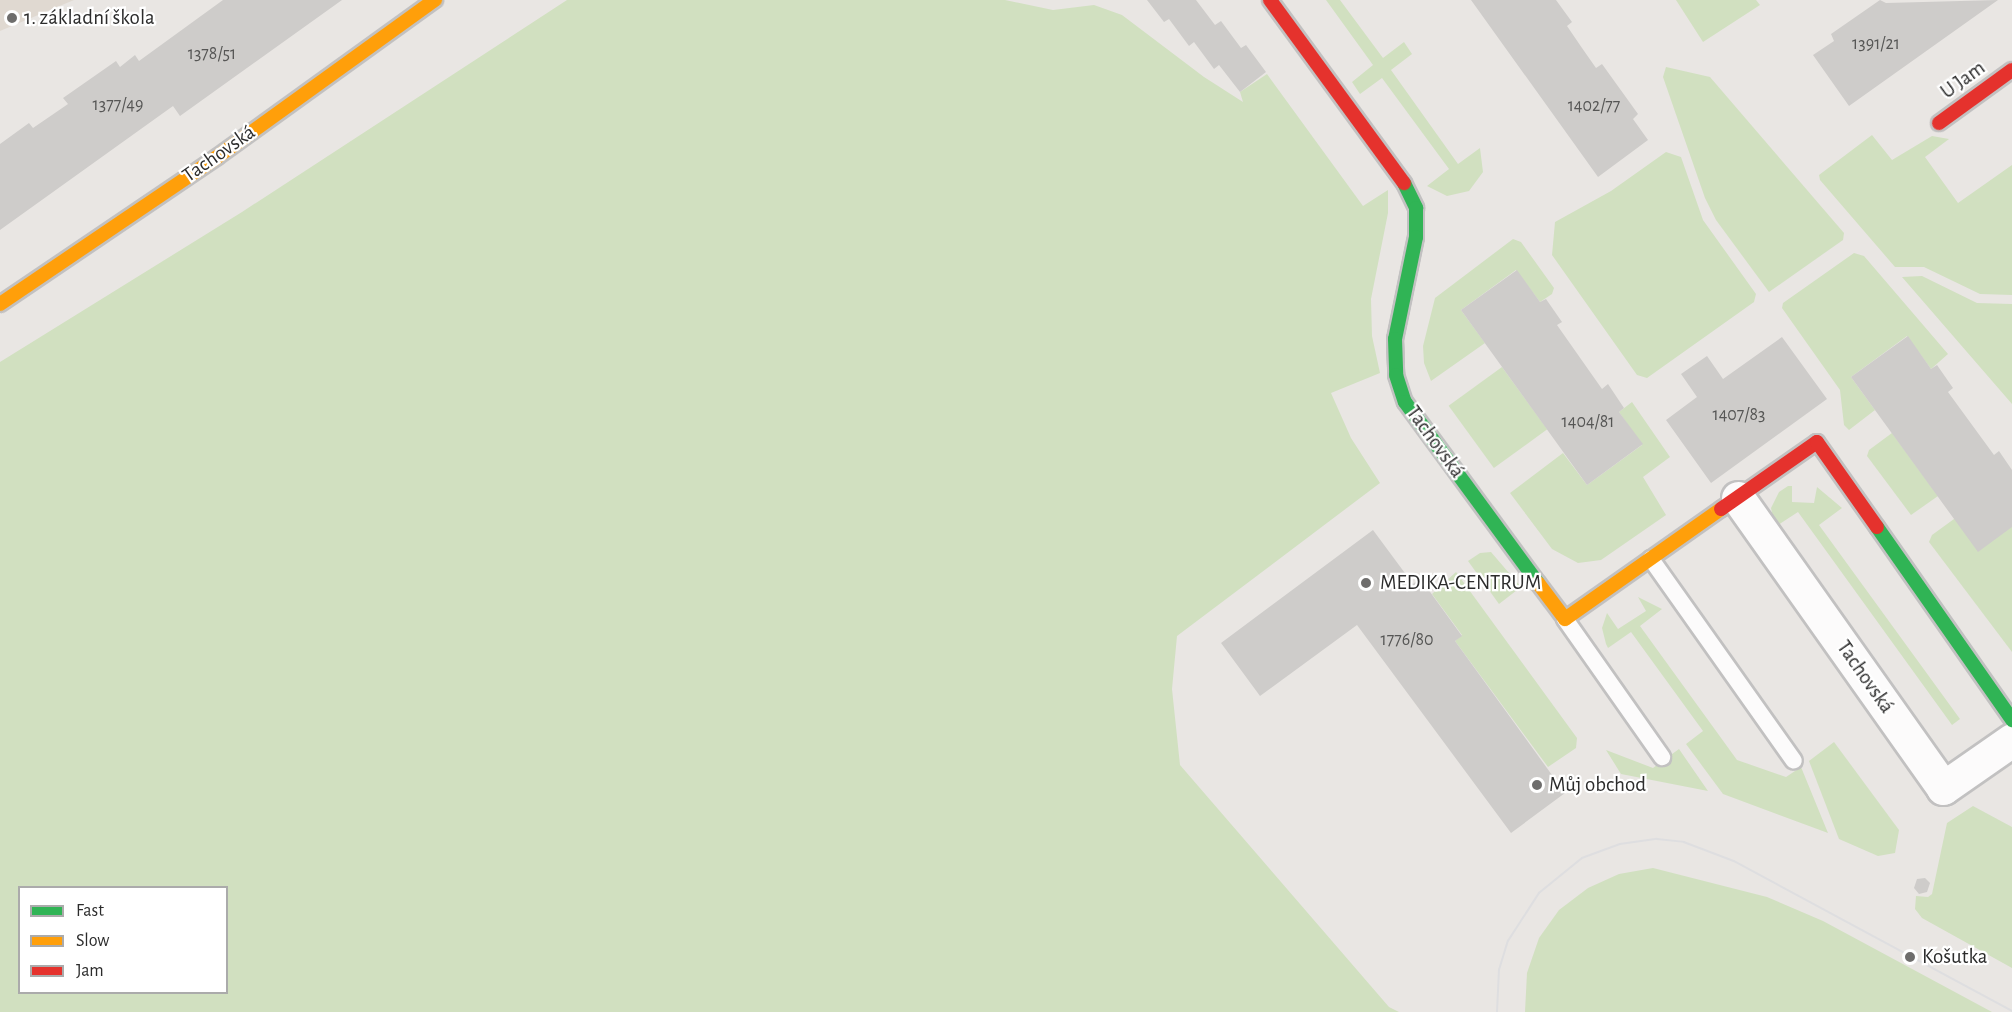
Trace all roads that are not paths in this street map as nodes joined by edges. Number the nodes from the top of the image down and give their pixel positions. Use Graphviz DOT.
graph roads {
  1 [pos="435,0"];
  2 [pos="1270,0"];
  3 [pos="2012,70"];
  4 [pos="1939,123"];
  5 [pos="0,304"];
  6 [pos="1738,498"];
  7 [pos="1651,558"];
  8 [pos="1565,619"];
  9 [pos="2012,720"];
  10 [pos="2012,740"];
  11 [pos="1662,756"];
  12 [pos="1794,761"];
  1 -- 5 [label="street, Tachovská"];
  2 -- 8 [label="street, Tachovská"];
  3 -- 4 [label="street, U Jam"];
  6 -- 7 [label="street"];
  6 -- 9 [label="street"];
  6 -- 10 [label="street, Tachovská"];
  7 -- 8 [label="street"];
  7 -- 12 [label="lane"];
  8 -- 11 [label="lane"];
}
